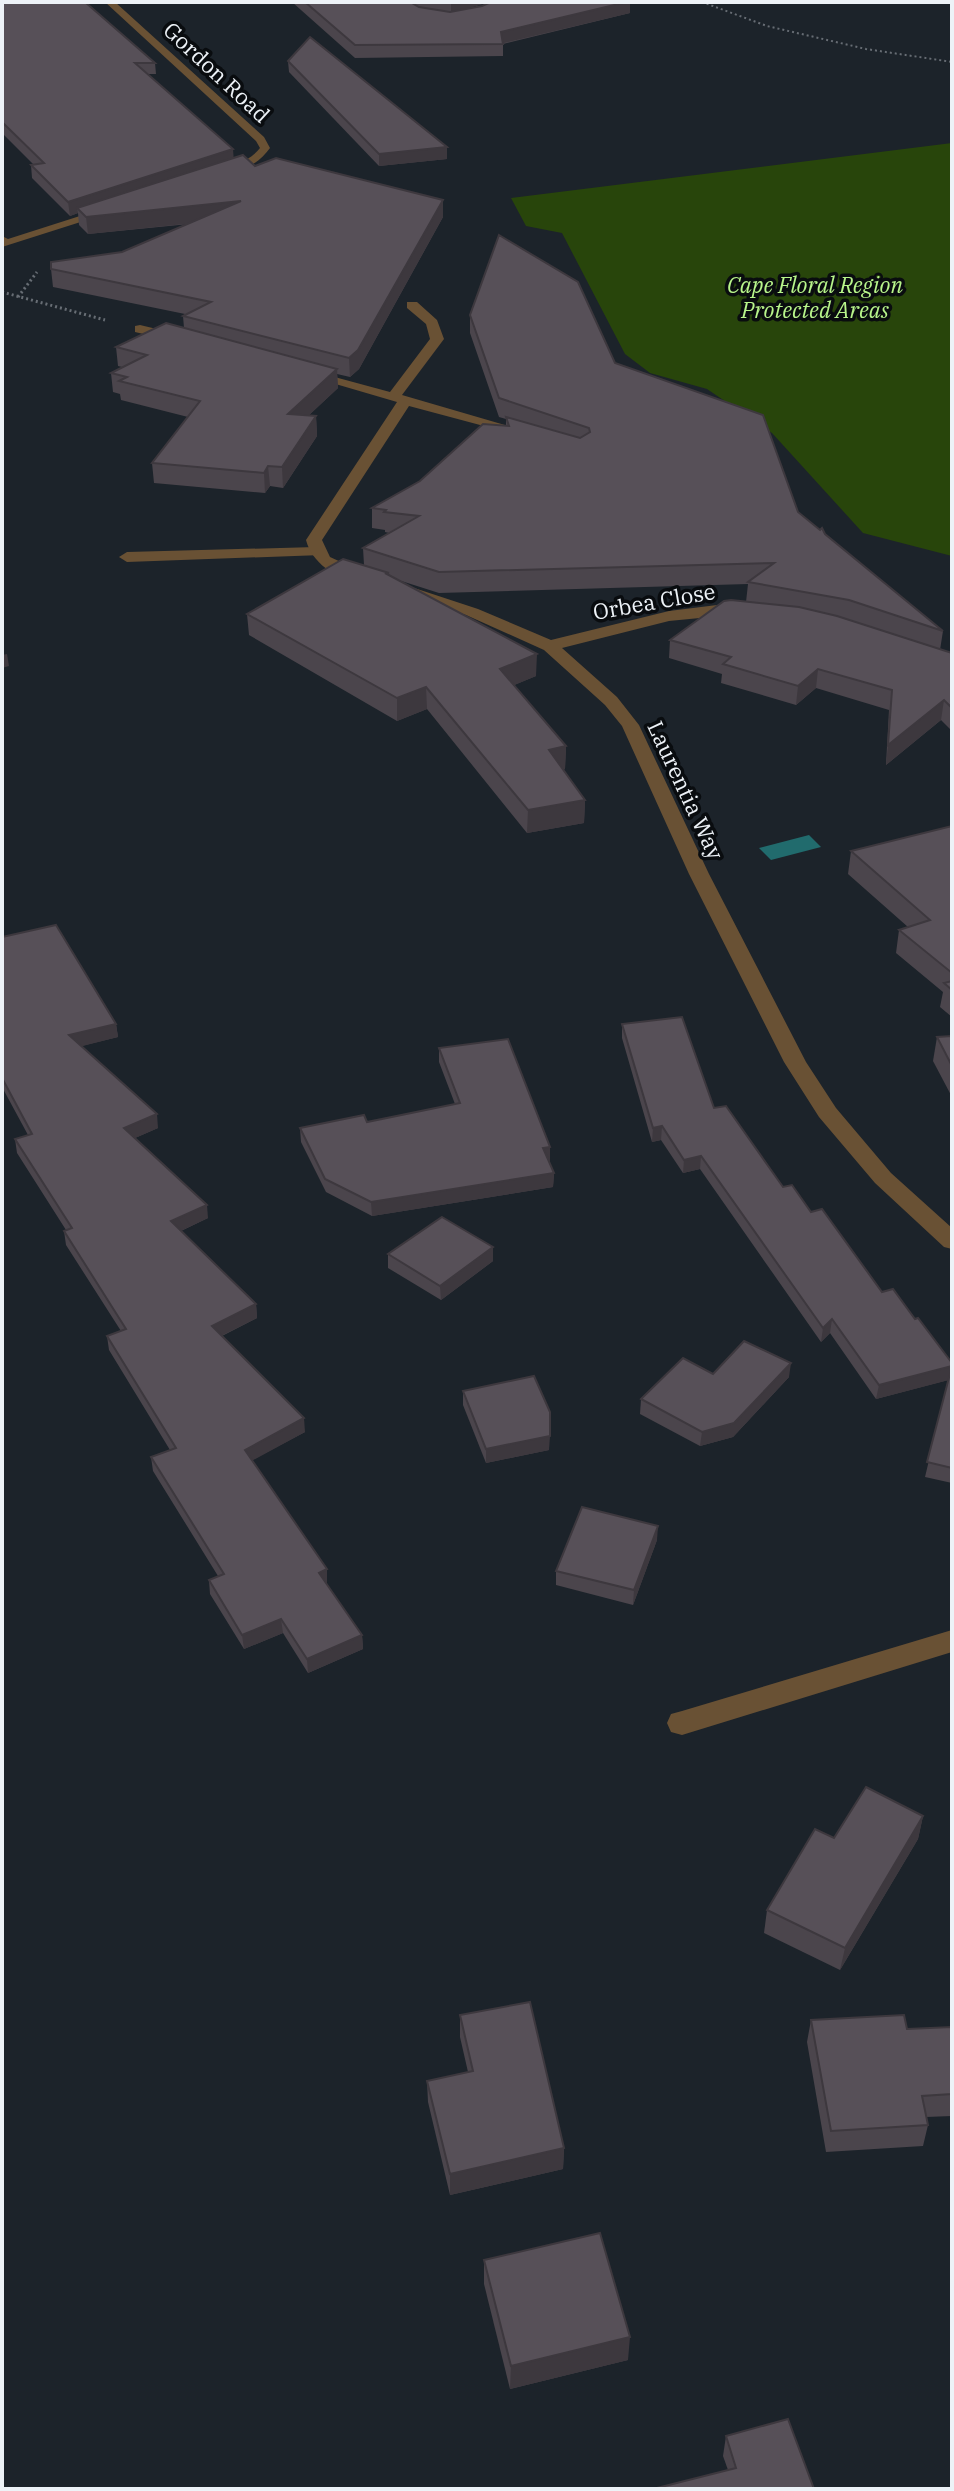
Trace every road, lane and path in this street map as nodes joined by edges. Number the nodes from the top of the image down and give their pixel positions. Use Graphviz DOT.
graph roads {
  1 [pos="110,2"];
  2 [pos="702,2"];
  3 [pos="952,62"];
  4 [pos="200,180"];
  5 [pos="116,207"];
  6 [pos="4,242"];
  7 [pos="2,292"];
  8 [pos="412,305"];
  9 [pos="140,329"];
  10 [pos="194,343"];
  11 [pos="288,369"];
  12 [pos="399,400"];
  13 [pos="543,438"];
  14 [pos="315,546"];
  15 [pos="127,553"];
  16 [pos="758,611"];
  17 [pos="550,646"];
  18 [pos="952,1241"];
  19 [pos="952,1641"];
  20 [pos="682,1723"];
  1 -- 4 [label="street, Gordon Road"];
  2 -- 3 [label="path"];
  5 -- 6 [label="street"];
  7 -- 9 [label="path"];
  8 -- 12 [label="street"];
  9 -- 10 [label="street"];
  11 -- 12 [label="street"];
  12 -- 13 [label="street"];
  12 -- 14 [label="street"];
  14 -- 15 [label="street"];
  14 -- 17 [label="street, Laurentia Way"];
  16 -- 17 [label="street, Orbea Close"];
  17 -- 18 [label="street, Laurentia Way"];
  19 -- 20 [label="street"];
}
